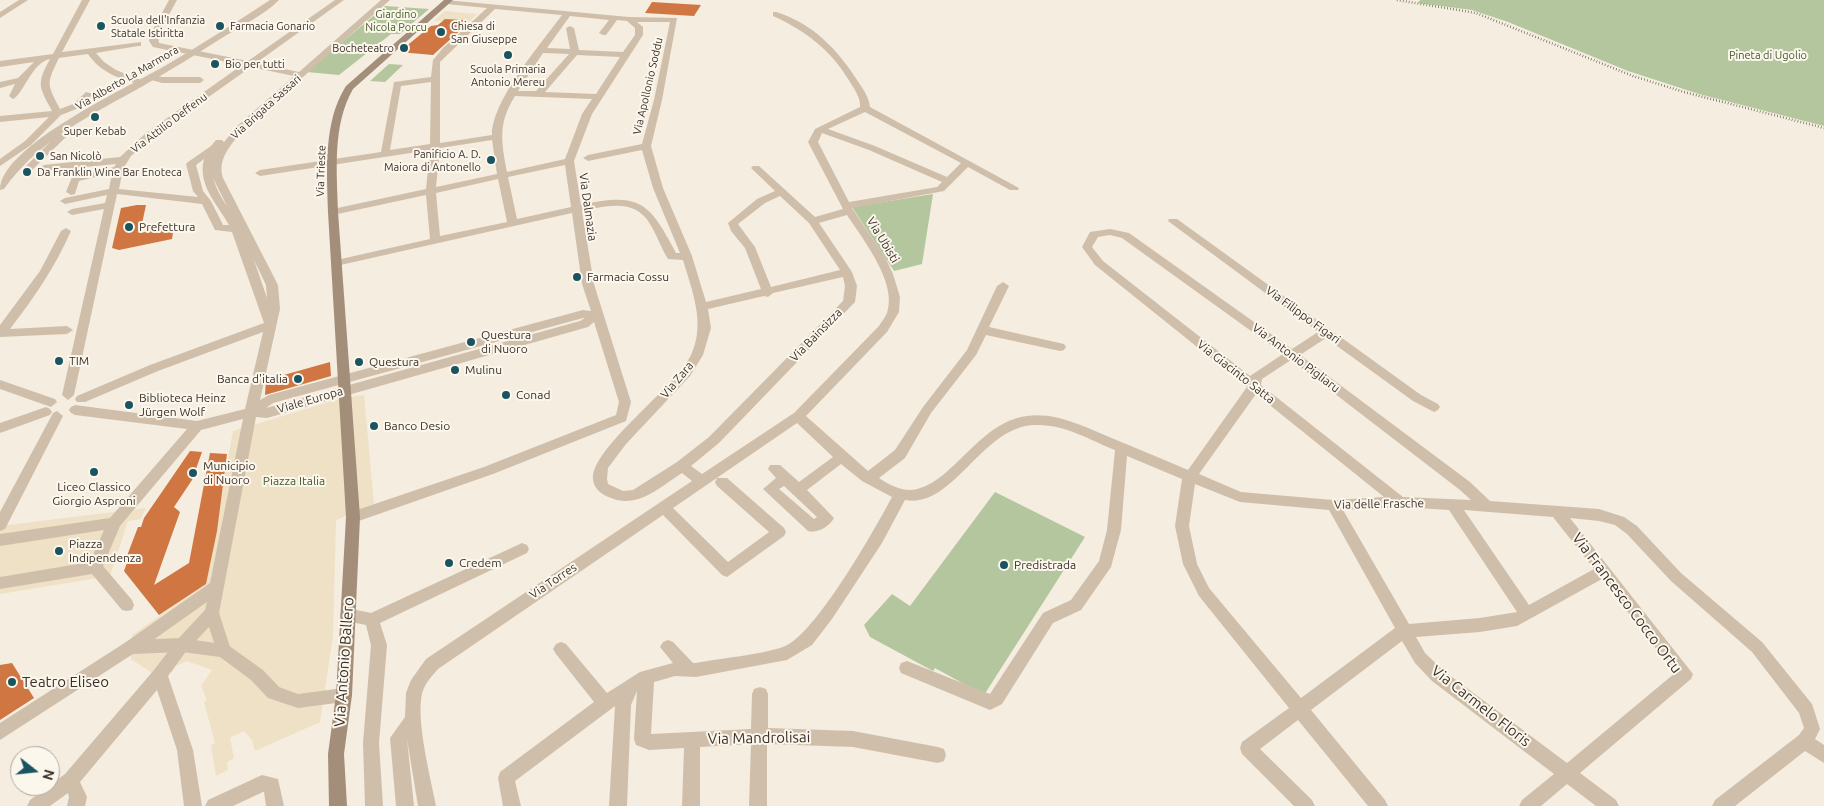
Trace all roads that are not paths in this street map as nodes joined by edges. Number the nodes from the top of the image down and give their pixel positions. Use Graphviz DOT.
graph roads {
  1 [pos="24,0"];
  2 [pos="86,0"];
  3 [pos="173,0"];
  4 [pos="275,0"];
  5 [pos="340,0"];
  6 [pos="380,0"];
  7 [pos="386,0"];
  8 [pos="447,1"];
  9 [pos="493,7"];
  10 [pos="567,14"];
  11 [pos="776,14"];
  12 [pos="0,16"];
  13 [pos="615,18"];
  14 [pos="629,19"];
  15 [pos="570,28"];
  16 [pos="603,33"];
  17 [pos="138,44"];
  18 [pos="542,50"];
  19 [pos="91,52"];
  20 [pos="575,52"];
  21 [pos="193,53"];
  22 [pos="626,55"];
  23 [pos="57,56"];
  24 [pos="42,58"];
  25 [pos="15,62"];
  26 [pos="0,64"];
  27 [pos="249,65"];
  28 [pos="0,72"];
  29 [pos="296,74"];
  30 [pos="151,77"];
  31 [pos="434,79"];
  32 [pos="21,80"];
  33 [pos="200,80"];
  34 [pos="142,82"];
  35 [pos="0,85"];
  36 [pos="512,93"];
  37 [pos="89,94"];
  38 [pos="538,95"];
  39 [pos="13,96"];
  40 [pos="597,97"];
  41 [pos="865,108"];
  42 [pos="58,113"];
  43 [pos="0,118"];
  44 [pos="821,130"];
  45 [pos="50,136"];
  46 [pos="496,137"];
  47 [pos="215,146"];
  48 [pos="646,146"];
  49 [pos="435,147"];
  50 [pos="385,154"];
  51 [pos="23,156"];
  52 [pos="588,158"];
  53 [pos="123,160"];
  54 [pos="5,161"];
  55 [pos="569,161"];
  56 [pos="332,162"];
  57 [pos="966,164"];
  58 [pos="44,168"];
  59 [pos="756,168"];
  60 [pos="27,170"];
  61 [pos="118,170"];
  62 [pos="260,172"];
  63 [pos="504,175"];
  64 [pos="949,181"];
  65 [pos="0,187"];
  66 [pos="1014,188"];
  67 [pos="114,191"];
  68 [pos="431,191"];
  69 [pos="781,192"];
  70 [pos="206,201"];
  71 [pos="111,205"];
  72 [pos="847,209"];
  73 [pos="575,210"];
  74 [pos="72,212"];
  75 [pos="333,212"];
  76 [pos="813,221"];
  77 [pos="1173,221"];
  78 [pos="512,222"];
  79 [pos="236,229"];
  80 [pos="66,231"];
  81 [pos="1094,234"];
  82 [pos="435,240"];
  83 [pos="686,256"];
  84 [pos="336,262"];
  85 [pos="846,272"];
  86 [pos="1003,286"];
  87 [pos="768,293"];
  88 [pos="702,307"];
  89 [pos="597,315"];
  90 [pos="270,325"];
  91 [pos="67,330"];
  92 [pos="983,330"];
  93 [pos="1327,332"];
  94 [pos="0,333"];
  95 [pos="1060,347"];
  96 [pos="1291,354"];
  97 [pos="0,384"];
  98 [pos="343,385"];
  99 [pos="1254,387"];
  100 [pos="68,395"];
  101 [pos="78,404"];
  102 [pos="1434,406"];
  103 [pos="52,410"];
  104 [pos="251,412"];
  105 [pos="798,416"];
  106 [pos="197,426"];
  107 [pos="0,428"];
  108 [pos="1122,448"];
  109 [pos="843,456"];
  110 [pos="682,466"];
  111 [pos="869,478"];
  112 [pos="1188,478"];
  113 [pos="700,480"];
  114 [pos="722,482"];
  115 [pos="798,490"];
  116 [pos="901,494"];
  117 [pos="1400,502"];
  118 [pos="1453,504"];
  119 [pos="1333,505"];
  120 [pos="1487,506"];
  121 [pos="664,507"];
  122 [pos="1558,513"];
  123 [pos="353,517"];
  124 [pos="114,523"];
  125 [pos="0,525"];
  126 [pos="0,540"];
  127 [pos="522,549"];
  128 [pos="95,567"];
  129 [pos="1603,571"];
  130 [pos="0,583"];
  131 [pos="218,586"];
  132 [pos="127,605"];
  133 [pos="212,613"];
  134 [pos="1526,613"];
  135 [pos="346,615"];
  136 [pos="372,620"];
  137 [pos="1403,631"];
  138 [pos="182,645"];
  139 [pos="131,647"];
  140 [pos="668,647"];
  141 [pos="561,649"];
  142 [pos="223,650"];
  143 [pos="907,668"];
  144 [pos="693,670"];
  145 [pos="160,675"];
  146 [pos="646,677"];
  147 [pos="629,689"];
  148 [pos="760,694"];
  149 [pos="344,695"];
  150 [pos="605,703"];
  151 [pos="1299,708"];
  152 [pos="414,719"];
  153 [pos="0,732"];
  154 [pos="761,736"];
  155 [pos="692,739"];
  156 [pos="1806,741"];
  157 [pos="938,755"];
  158 [pos="1824,755"];
  159 [pos="1568,772"];
  160 [pos="71,780"];
  161 [pos="36,806"];
  162 [pos="76,806"];
  163 [pos="193,806"];
  164 [pos="214,806"];
  165 [pos="275,806"];
  166 [pos="338,806"];
  167 [pos="374,806"];
  168 [pos="405,806"];
  169 [pos="427,806"];
  170 [pos="512,806"];
  171 [pos="618,806"];
  172 [pos="691,806"];
  173 [pos="758,806"];
  174 [pos="1306,806"];
  175 [pos="1379,806"];
  176 [pos="1528,806"];
  177 [pos="1610,806"];
  178 [pos="1721,806"];
  1 -- 12 [label="street"];
  2 -- 23 [label="street"];
  3 -- 21 [label="street"];
  4 -- 21 [label="street, Via Alberto La Marmora"];
  5 -- 27 [label="street, Via Attilio Deffenu"];
  6 -- 29 [label="street, Via Brigata Sassari"];
  7 -- 29 [label="street, Via Brigata Sassari"];
  8 -- 9 [label="street"];
  8 -- 56 [label="main road, Via Trieste"];
  9 -- 10 [label="street"];
  9 -- 31 [label="street"];
  10 -- 13 [label="street"];
  10 -- 18 [label="street"];
  11 -- 41 [label="street"];
  13 -- 14 [label="street"];
  13 -- 16 [label="street"];
  14 -- 22 [label="street, Via Dalmazia"];
  14 -- 48 [label="street, Via Apollonio Soddu"];
  15 -- 20 [label="street"];
  17 -- 19 [label="street"];
  18 -- 20 [label="street"];
  18 -- 36 [label="street"];
  19 -- 23 [label="street"];
  19 -- 34 [label="street"];
  20 -- 22 [label="street"];
  20 -- 38 [label="street"];
  21 -- 27 [label="street"];
  21 -- 30 [label="street, Via Alberto La Marmora"];
  22 -- 40 [label="street, Via Dalmazia"];
  23 -- 24 [label="street"];
  23 -- 42 [label="street"];
  24 -- 25 [label="street"];
  24 -- 32 [label="street"];
  25 -- 26 [label="street"];
  25 -- 28 [label="street"];
  27 -- 29 [label="street"];
  27 -- 53 [label="street, Via Attilio Deffenu"];
  29 -- 47 [label="street, Via Brigata Sassari"];
  29 -- 90 [label="street, Via Brigata Sassari"];
  30 -- 33 [label="street"];
  30 -- 34 [label="street, Via Alberto La Marmora"];
  31 -- 49 [label="street"];
  31 -- 50 [label="street"];
  32 -- 35 [label="street"];
  32 -- 39 [label="street"];
  34 -- 45 [label="street, Via Alberto La Marmora"];
  36 -- 38 [label="street"];
  36 -- 46 [label="street"];
  37 -- 42 [label="street"];
  38 -- 40 [label="street"];
  40 -- 55 [label="street, Via Dalmazia"];
  41 -- 44 [label="street"];
  41 -- 57 [label="street"];
  42 -- 43 [label="street"];
  42 -- 54 [label="street"];
  44 -- 64 [label="street"];
  44 -- 72 [label="street, Via Ubisti"];
  45 -- 51 [label="street, Via Alberto La Marmora"];
  45 -- 60 [label="street"];
  46 -- 49 [label="street"];
  46 -- 63 [label="street"];
  47 -- 70 [label="street, Via Brigata Sassari"];
  47 -- 79 [label="street, Via Brigata Sassari"];
  48 -- 52 [label="street"];
  48 -- 83 [label="street, Via Apollonio Soddu"];
  49 -- 50 [label="street"];
  49 -- 68 [label="street"];
  50 -- 56 [label="street"];
  51 -- 54 [label="street"];
  51 -- 65 [label="street, Via Alberto La Marmora"];
  53 -- 58 [label="street"];
  53 -- 61 [label="street, Via Attilio Deffenu"];
  55 -- 63 [label="street"];
  55 -- 73 [label="street, Via Dalmazia"];
  56 -- 62 [label="street"];
  56 -- 75 [label="main road, Via Trieste"];
  57 -- 64 [label="street"];
  57 -- 66 [label="street"];
  59 -- 69 [label="street, Via Bainsizza"];
  61 -- 67 [label="street, Via Attilio Deffenu"];
  61 -- 67 [label="street"];
  63 -- 68 [label="street"];
  63 -- 78 [label="street"];
  64 -- 72 [label="street"];
  67 -- 70 [label="street"];
  67 -- 71 [label="street, Via Attilio Deffenu"];
  68 -- 75 [label="street"];
  68 -- 82 [label="street"];
  69 -- 76 [label="street, Via Bainsizza"];
  69 -- 87 [label="street"];
  70 -- 79 [label="street, Via Brigata Sassari"];
  71 -- 74 [label="street"];
  71 -- 100 [label="street, Via Attilio Deffenu"];
  72 -- 76 [label="street"];
  72 -- 105 [label="street, Via Ubisti"];
  73 -- 78 [label="street"];
  73 -- 83 [label="street"];
  73 -- 89 [label="street, Via Dalmazia"];
  75 -- 84 [label="main road, Via Trieste"];
  76 -- 85 [label="street, Via Bainsizza"];
  77 -- 93 [label="street, Via Filippo Figari"];
  78 -- 82 [label="street"];
  79 -- 90 [label="street, Via Brigata Sassari"];
  80 -- 94 [label="street"];
  81 -- 96 [label="street, Via Antonio Pigliaru"];
  81 -- 99 [label="street, Via Giacinto Satta"];
  82 -- 84 [label="street"];
  83 -- 88 [label="street, Via Zara"];
  84 -- 98 [label="main road, Via Trieste"];
  85 -- 87 [label="street"];
  85 -- 110 [label="street, Via Bainsizza"];
  86 -- 92 [label="street"];
  87 -- 88 [label="street"];
  88 -- 110 [label="street, Via Zara"];
  89 -- 98 [label="street, Viale Europa"];
  89 -- 123 [label="street, Via Dalmazia"];
  90 -- 101 [label="street"];
  90 -- 104 [label="street, Via Brigata Sassari"];
  91 -- 94 [label="street"];
  92 -- 95 [label="street"];
  92 -- 111 [label="street"];
  93 -- 96 [label="street"];
  93 -- 102 [label="street, Via Filippo Figari"];
  96 -- 99 [label="street"];
  96 -- 120 [label="street, Via Antonio Pigliaru"];
  97 -- 103 [label="street"];
  98 -- 104 [label="street, Viale Europa"];
  98 -- 123 [label="main road"];
  99 -- 112 [label="street"];
  99 -- 117 [label="street, Via Giacinto Satta"];
  100 -- 101 [label="street"];
  100 -- 103 [label="street"];
  101 -- 103 [label="street"];
  101 -- 106 [label="street"];
  103 -- 107 [label="street"];
  103 -- 125 [label="street"];
  104 -- 106 [label="street"];
  104 -- 131 [label="street"];
  105 -- 109 [label="street"];
  105 -- 113 [label="street, Via Torres"];
  106 -- 124 [label="street"];
  108 -- 112 [label="street, Via delle Frasche"];
  108 -- 116 [label="street, Via delle Frasche"];
  108 -- 143 [label="street"];
  109 -- 111 [label="street"];
  109 -- 115 [label="street"];
  110 -- 113 [label="street"];
  111 -- 116 [label="street"];
  112 -- 119 [label="street, Via delle Frasche"];
  112 -- 151 [label="street"];
  113 -- 121 [label="street, Via Torres"];
  114 -- 121 [label="street"];
  115 -- 115 [label="street"];
  116 -- 144 [label="street"];
  117 -- 118 [label="street, Via delle Frasche"];
  117 -- 119 [label="street, Via delle Frasche"];
  118 -- 120 [label="street, Via delle Frasche"];
  118 -- 134 [label="street"];
  119 -- 137 [label="street, Via Carmelo Floris"];
  120 -- 122 [label="street, Via delle Frasche"];
  121 -- 152 [label="street, Via Torres"];
  122 -- 129 [label="street, Via Francesco Cocco Ortu"];
  122 -- 156 [label="street, Via delle Frasche"];
  123 -- 135 [label="main road, Via Antonio Ballero"];
  124 -- 126 [label="street"];
  124 -- 128 [label="street"];
  127 -- 136 [label="street"];
  128 -- 130 [label="street"];
  128 -- 132 [label="street"];
  129 -- 134 [label="street"];
  129 -- 159 [label="street, Via Francesco Cocco Ortu"];
  131 -- 133 [label="street"];
  131 -- 139 [label="street"];
  133 -- 138 [label="street"];
  133 -- 142 [label="street"];
  134 -- 137 [label="street"];
  135 -- 136 [label="street"];
  135 -- 149 [label="main road, Via Antonio Ballero"];
  136 -- 167 [label="street"];
  137 -- 151 [label="street"];
  137 -- 159 [label="street, Via Carmelo Floris"];
  138 -- 139 [label="street"];
  138 -- 142 [label="street"];
  138 -- 145 [label="street"];
  139 -- 153 [label="street"];
  140 -- 144 [label="street"];
  141 -- 150 [label="street"];
  142 -- 149 [label="street"];
  144 -- 146 [label="street"];
  145 -- 160 [label="street"];
  145 -- 163 [label="street"];
  146 -- 147 [label="street"];
  146 -- 155 [label="street, Via Mandrolisai"];
  147 -- 150 [label="street"];
  147 -- 171 [label="street"];
  148 -- 154 [label="street"];
  149 -- 166 [label="main road, Via Antonio Ballero"];
  150 -- 170 [label="street"];
  151 -- 174 [label="street"];
  151 -- 175 [label="street"];
  152 -- 168 [label="street"];
  152 -- 169 [label="street, Via Torres"];
  154 -- 155 [label="street, Via Mandrolisai"];
  154 -- 157 [label="street, Via Mandrolisai"];
  154 -- 173 [label="street"];
  155 -- 172 [label="street"];
  156 -- 158 [label="street"];
  156 -- 178 [label="street"];
  159 -- 176 [label="street, Via Francesco Cocco Ortu"];
  159 -- 177 [label="street, Via Carmelo Floris"];
  160 -- 161 [label="street"];
  160 -- 162 [label="street"];
  164 -- 165 [label="street"];
}
